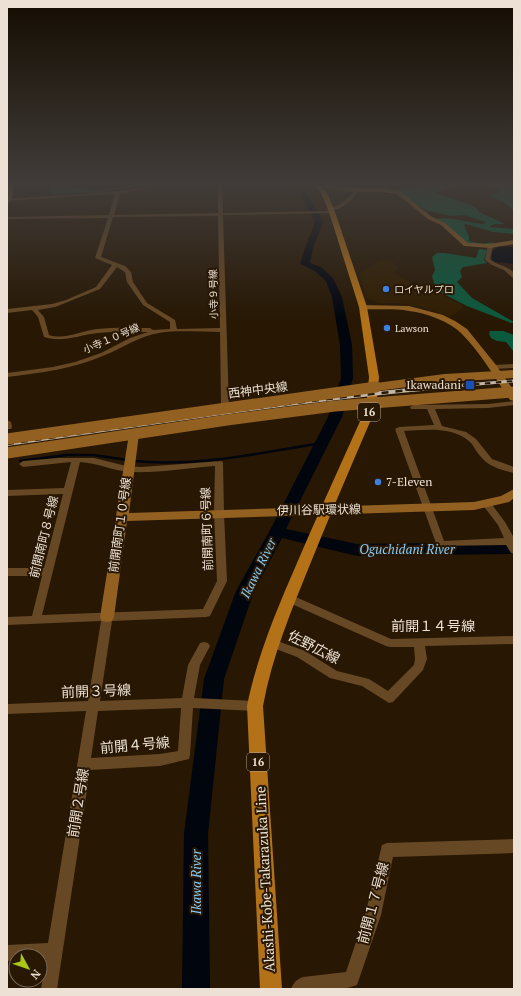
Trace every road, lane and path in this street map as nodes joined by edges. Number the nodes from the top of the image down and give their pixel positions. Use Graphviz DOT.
graph roads {
  1 [pos="107,228"];
  2 [pos="221,228"];
  3 [pos="336,228"];
  4 [pos="447,228"];
  5 [pos="514,242"];
  6 [pos="490,246"];
  7 [pos="116,264"];
  8 [pos="514,277"];
  9 [pos="363,307"];
  10 [pos="33,308"];
  11 [pos="7,311"];
  12 [pos="224,330"];
  13 [pos="158,331"];
  14 [pos="172,331"];
  15 [pos="514,366"];
  16 [pos="493,367"];
  17 [pos="514,370"];
  18 [pos="514,374"];
  19 [pos="7,375"];
  20 [pos="370,387"];
  21 [pos="514,392"];
  22 [pos="514,398"];
  23 [pos="514,402"];
  24 [pos="372,404"];
  25 [pos="430,405"];
  26 [pos="225,406"];
  27 [pos="414,407"];
  28 [pos="439,428"];
  29 [pos="7,431"];
  30 [pos="134,434"];
  31 [pos="7,452"];
  32 [pos="7,457"];
  33 [pos="76,460"];
  34 [pos="23,464"];
  35 [pos="129,464"];
  36 [pos="514,470"];
  37 [pos="69,491"];
  38 [pos="7,493"];
  39 [pos="514,493"];
  40 [pos="487,504"];
  41 [pos="426,507"];
  42 [pos="322,511"];
  43 [pos="219,513"];
  44 [pos="122,516"];
  45 [pos="513,545"];
  46 [pos="7,572"];
  47 [pos="49,572"];
  48 [pos="289,598"];
  49 [pos="107,617"];
  50 [pos="36,620"];
  51 [pos="7,621"];
  52 [pos="514,640"];
  53 [pos="419,642"];
  54 [pos="272,643"];
  55 [pos="204,646"];
  56 [pos="186,703"];
  57 [pos="250,706"];
  58 [pos="94,707"];
  59 [pos="7,710"];
  60 [pos="85,764"];
  61 [pos="514,846"];
  62 [pos="54,951"];
  63 [pos="7,953"];
  64 [pos="49,989"];
  65 [pos="271,989"];
  66 [pos="299,989"];
  1 -- 7 [label="street"];
  2 -- 12 [label="street, 小寺９号線"];
  3 -- 9 [label="main road, 16"];
  4 -- 6 [label="street"];
  5 -- 6 [label="street"];
  6 -- 8 [label="street"];
  7 -- 10 [label="street"];
  7 -- 14 [label="street"];
  9 -- 16 [label="street"];
  9 -- 20 [label="main road, 16"];
  10 -- 11 [label="street"];
  10 -- 13 [label="street"];
  12 -- 14 [label="street, 小寺１０号線"];
  12 -- 26 [label="street, 小寺９号線"];
  13 -- 14 [label="street, 小寺１０号線"];
  13 -- 19 [label="street, 小寺１０号線"];
  15 -- 16 [label="street"];
  16 -- 22 [label="street"];
  17 -- 20 [label="street, bridge"];
  18 -- 29 [label="street, 西神中央線, bridge"];
  20 -- 24 [label="main road, 16"];
  20 -- 26 [label="street, 西神中央線, bridge"];
  21 -- 31 [label="street, bridge"];
  22 -- 25 [label="street"];
  23 -- 25 [label="street"];
  24 -- 25 [label="street"];
  24 -- 30 [label="street, bridge"];
  24 -- 42 [label="main road, 16"];
  25 -- 27 [label="street"];
  25 -- 28 [label="street"];
  26 -- 29 [label="street, 西神中央線"];
  28 -- 36 [label="street"];
  28 -- 41 [label="street"];
  30 -- 32 [label="street"];
  30 -- 35 [label="street, 前開南町１０号線"];
  33 -- 34 [label="street, 前開南町６号線"];
  33 -- 35 [label="street, 前開南町６号線"];
  33 -- 37 [label="street, 前開南町８号線"];
  35 -- 43 [label="street, 前開南町６号線"];
  35 -- 44 [label="street, 前開南町１０号線"];
  37 -- 38 [label="street"];
  37 -- 47 [label="street, 前開南町８号線"];
  39 -- 40 [label="street, 伊川谷駅環状線"];
  40 -- 41 [label="street, 伊川谷駅環状線"];
  40 -- 45 [label="street"];
  41 -- 42 [label="street, 伊川谷駅環状線"];
  41 -- 45 [label="street"];
  42 -- 43 [label="street, 伊川谷駅環状線"];
  42 -- 48 [label="main road, Akashi-Kobe-Takarazuka Line / 16"];
  43 -- 44 [label="street, 伊川谷駅環状線"];
  43 -- 49 [label="street, 前開南町６号線"];
  44 -- 49 [label="street, 前開南町１０号線"];
  46 -- 47 [label="street"];
  47 -- 50 [label="street, 前開南町８号線"];
  48 -- 53 [label="street, 前開１４号線"];
  48 -- 54 [label="main road, Akashi-Kobe-Takarazuka Line / 16"];
  49 -- 50 [label="street, 前開南町６号線"];
  49 -- 58 [label="street, 前開２号線"];
  50 -- 51 [label="street, 前開南町６号線"];
  52 -- 53 [label="street, 前開１４号線"];
  53 -- 54 [label="street, 佐野広線"];
  54 -- 57 [label="main road, Akashi-Kobe-Takarazuka Line / 16"];
  55 -- 56 [label="street"];
  56 -- 57 [label="street"];
  56 -- 58 [label="street, 前開３号線"];
  56 -- 60 [label="street, 前開４号線"];
  57 -- 65 [label="main road, Akashi-Kobe-Takarazuka Line / 16"];
  58 -- 59 [label="street, 前開３号線"];
  58 -- 60 [label="street, 前開２号線"];
  60 -- 62 [label="street, 前開２号線"];
  61 -- 66 [label="street, 前開１７号線"];
  62 -- 63 [label="street"];
  62 -- 64 [label="street, 前開２号線"];
}
